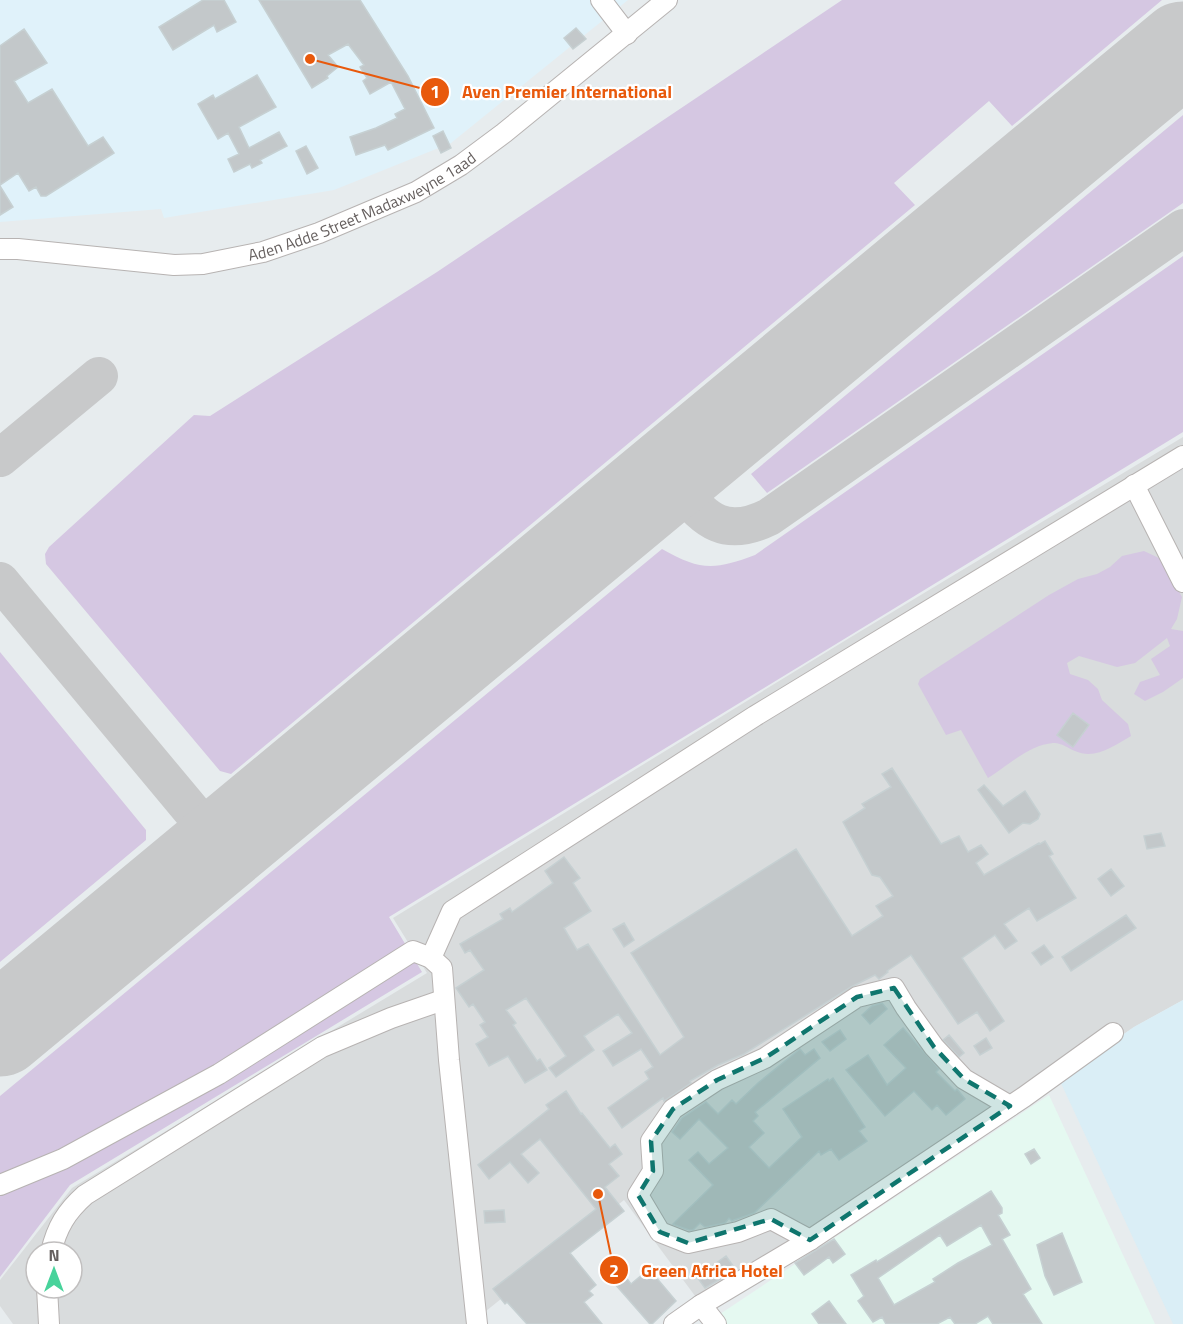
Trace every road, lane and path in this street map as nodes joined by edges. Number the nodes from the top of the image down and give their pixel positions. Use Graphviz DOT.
graph roads {
  1 [pos="601,0"];
  2 [pos="667,0"];
  3 [pos="627,33"];
  4 [pos="0,249"];
  5 [pos="1183,456"];
  6 [pos="1134,485"];
  7 [pos="1183,582"];
  8 [pos="431,958"];
  9 [pos="443,1000"];
  10 [pos="1113,1033"];
  11 [pos="1010,1106"];
  12 [pos="0,1185"];
  13 [pos="54,1240"];
  14 [pos="810,1240"];
  15 [pos="48,1300"];
  16 [pos="701,1305"];
  17 [pos="49,1324"];
  18 [pos="477,1324"];
  19 [pos="674,1324"];
  20 [pos="716,1324"];
  1 -- 3 [label="street"];
  2 -- 3 [label="street, Aden Adde Street Madaxweyne 1aad"];
  3 -- 4 [label="street, Aden Adde Street Madaxweyne 1aad"];
  5 -- 6 [label="street"];
  6 -- 7 [label="street"];
  6 -- 8 [label="street"];
  8 -- 9 [label="street"];
  8 -- 12 [label="street"];
  9 -- 13 [label="street"];
  9 -- 18 [label="street"];
  10 -- 11 [label="street"];
  11 -- 14 [label="street"];
  11 -- 14 [label="street"];
  14 -- 16 [label="street"];
  15 -- 17 [label="street"];
  16 -- 19 [label="street"];
  16 -- 20 [label="street"];
}
